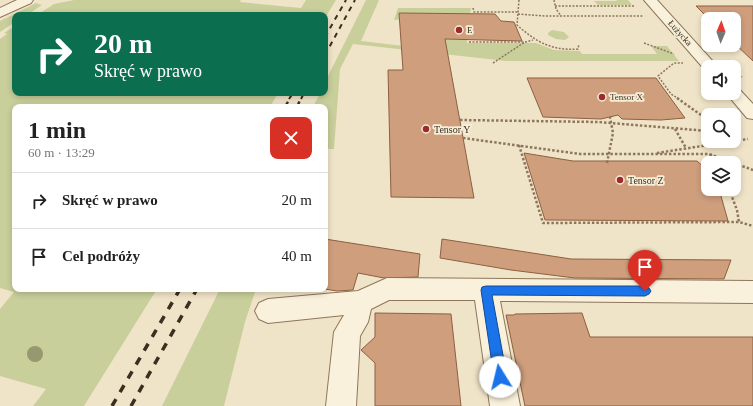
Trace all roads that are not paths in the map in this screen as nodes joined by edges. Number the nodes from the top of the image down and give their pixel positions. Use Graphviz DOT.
graph roads {
  1 [pos="27,0"];
  2 [pos="650,0"];
  3 [pos="0,13"];
  4 [pos="704,60"];
  5 [pos="740,100"];
  6 [pos="753,114"];
  7 [pos="486,290"];
  8 [pos="753,292"];
  9 [pos="360,302"];
  10 [pos="268,311"];
  11 [pos="341,406"];
  12 [pos="505,406"];
  1 -- 3 [label="street"];
  2 -- 4 [label="street, Łużycka"];
  5 -- 6 [label="street"];
  7 -- 8 [label="street"];
  7 -- 9 [label="street"];
  7 -- 12 [label="street"];
  9 -- 10 [label="street"];
  9 -- 11 [label="street"];
}
